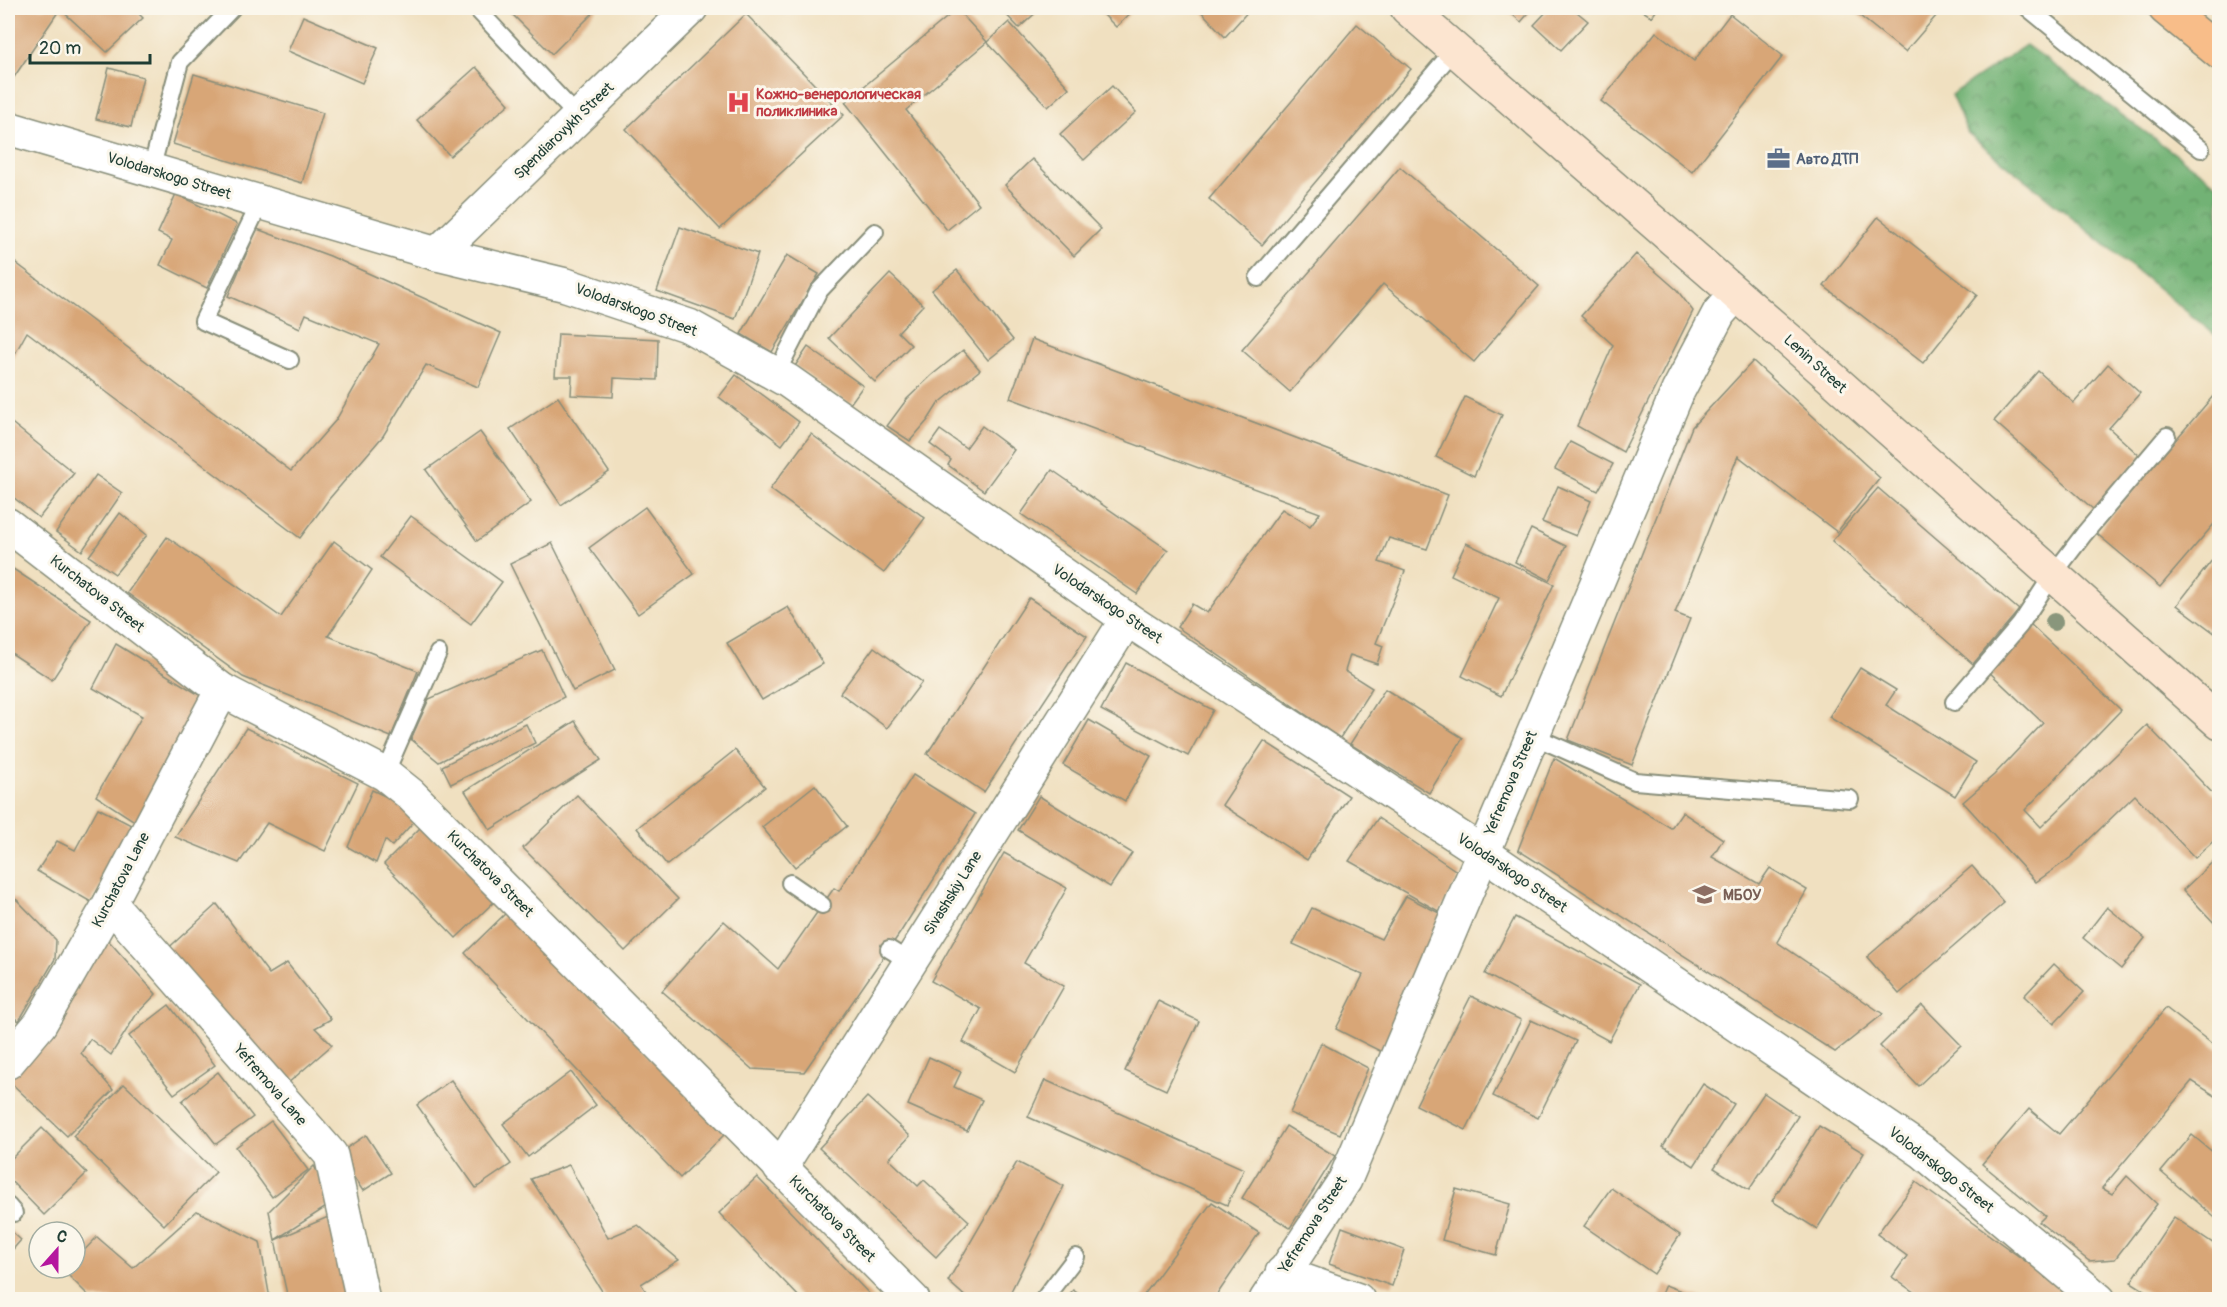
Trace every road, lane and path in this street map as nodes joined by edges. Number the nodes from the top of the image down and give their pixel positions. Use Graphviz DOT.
graph roads {
  1 [pos="232,8"];
  2 [pos="476,8"];
  3 [pos="691,8"];
  4 [pos="1407,8"];
  5 [pos="2028,8"];
  6 [pos="2166,8"];
  7 [pos="1455,49"];
  8 [pos="2220,53"];
  9 [pos="578,117"];
  10 [pos="8,128"];
  11 [pos="2201,149"];
  12 [pos="151,170"];
  13 [pos="260,203"];
  14 [pos="874,232"];
  15 [pos="437,254"];
  16 [pos="1258,278"];
  17 [pos="1735,295"];
  18 [pos="290,360"];
  19 [pos="776,374"];
  20 [pos="2167,436"];
  21 [pos="8,525"];
  22 [pos="2052,576"];
  23 [pos="1127,619"];
  24 [pos="438,653"];
  25 [pos="222,690"];
  26 [pos="1954,702"];
  27 [pos="2220,723"];
  28 [pos="1532,735"];
  29 [pos="385,774"];
  30 [pos="1850,799"];
  31 [pos="1482,852"];
  32 [pos="790,883"];
  33 [pos="110,903"];
  34 [pos="822,905"];
  35 [pos="8,1062"];
  36 [pos="780,1168"];
  37 [pos="1076,1257"];
  38 [pos="1274,1286"];
  39 [pos="363,1299"];
  40 [pos="912,1299"];
  41 [pos="1043,1299"];
  42 [pos="1358,1299"];
  43 [pos="2099,1299"];
  1 -- 12 [label="lane"];
  2 -- 9 [label="lane"];
  3 -- 9 [label="street, Spendiarovykh Street"];
  4 -- 7 [label="main road, Lenin Street"];
  5 -- 11 [label="lane"];
  6 -- 8 [label="main road"];
  7 -- 16 [label="lane"];
  7 -- 17 [label="main road, Lenin Street"];
  9 -- 15 [label="street, Spendiarovykh Street"];
  10 -- 12 [label="street, Volodarskogo Street"];
  12 -- 13 [label="street, Volodarskogo Street"];
  13 -- 15 [label="street, Volodarskogo Street"];
  13 -- 18 [label="lane"];
  14 -- 19 [label="lane"];
  15 -- 19 [label="street, Volodarskogo Street"];
  17 -- 22 [label="main road, Lenin Street"];
  17 -- 28 [label="street, Yefremova Street"];
  19 -- 23 [label="street, Volodarskogo Street"];
  20 -- 22 [label="lane"];
  21 -- 25 [label="street, Kurchatova Street"];
  22 -- 26 [label="lane"];
  22 -- 27 [label="main road, Lenin Street"];
  23 -- 31 [label="street, Volodarskogo Street"];
  23 -- 36 [label="street, Sivashskiy Lane"];
  24 -- 29 [label="lane"];
  25 -- 29 [label="street, Kurchatova Street"];
  25 -- 33 [label="street, Kurchatova Lane"];
  28 -- 30 [label="lane"];
  28 -- 31 [label="street, Yefremova Street"];
  29 -- 36 [label="street, Kurchatova Street"];
  31 -- 38 [label="street, Yefremova Street"];
  31 -- 43 [label="street, Volodarskogo Street"];
  32 -- 34 [label="lane"];
  33 -- 35 [label="street, Kurchatova Lane"];
  33 -- 39 [label="street, Yefremova Lane"];
  36 -- 40 [label="street, Kurchatova Street"];
  37 -- 41 [label="lane"];
  38 -- 42 [label="street"];
}
